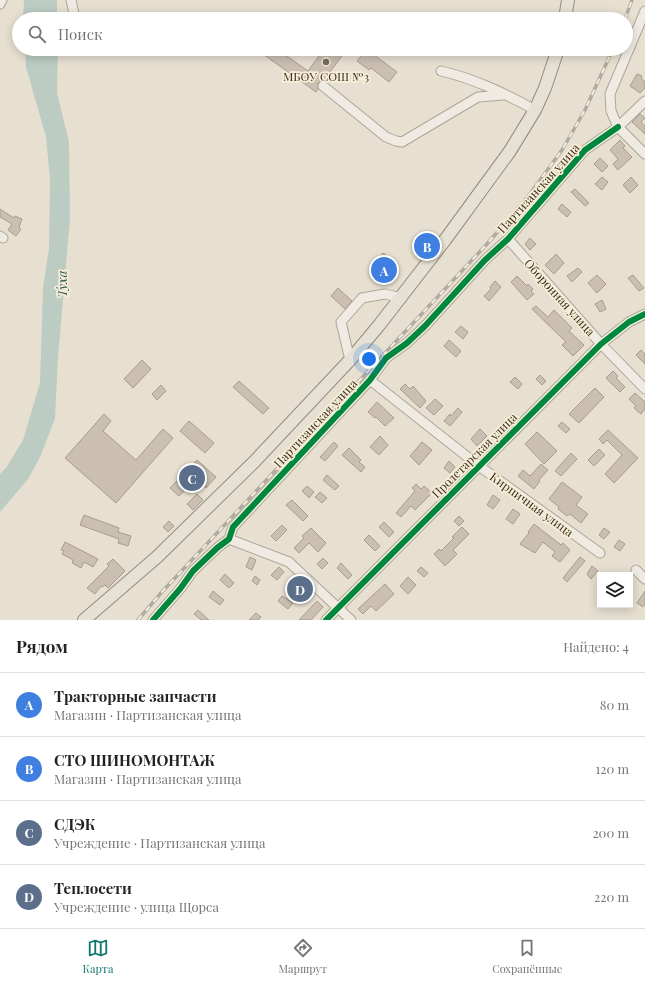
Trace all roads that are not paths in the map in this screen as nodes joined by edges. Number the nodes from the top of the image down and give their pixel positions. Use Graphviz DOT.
graph roads {
  1 [pos="2,0"];
  2 [pos="71,0"];
  3 [pos="568,0"];
  4 [pos="0,4"];
  5 [pos="645,11"];
  6 [pos="73,12"];
  7 [pos="566,12"];
  8 [pos="633,39"];
  9 [pos="556,56"];
  10 [pos="626,56"];
  11 [pos="441,71"];
  12 [pos="322,86"];
  13 [pos="503,94"];
  14 [pos="645,101"];
  15 [pos="535,110"];
  16 [pos="618,126"];
  17 [pos="645,154"];
  18 [pos="508,239"];
  19 [pos="402,298"];
  20 [pos="645,314"];
  21 [pos="601,344"];
  22 [pos="350,360"];
  23 [pos="370,380"];
  24 [pos="645,389"];
  25 [pos="479,466"];
  26 [pos="228,539"];
  27 [pos="600,553"];
  28 [pos="636,570"];
  29 [pos="645,579"];
  30 [pos="338,608"];
  31 [pos="84,620"];
  32 [pos="153,620"];
  33 [pos="326,620"];
  34 [pos="351,620"];
  1 -- 4 [label="street"];
  2 -- 6 [label="street"];
  3 -- 7 [label="main road"];
  5 -- 8 [label="street"];
  9 -- 15 [label="main road, Партизанская улица"];
  10 -- 16 [label="street"];
  11 -- 13 [label="street"];
  12 -- 13 [label="street"];
  13 -- 15 [label="street"];
  14 -- 16 [label="street, Партизанская улица"];
  15 -- 19 [label="main road, Партизанская улица"];
  16 -- 17 [label="street"];
  16 -- 18 [label="street, Партизанская улица"];
  18 -- 21 [label="street, Оборонная улица"];
  18 -- 23 [label="street, Партизанская улица"];
  19 -- 22 [label="main road, Партизанская улица"];
  19 -- 22 [label="street"];
  20 -- 21 [label="street, Пролетарская улица"];
  21 -- 24 [label="street, Оборонная улица"];
  21 -- 25 [label="street, Пролетарская улица"];
  22 -- 31 [label="main road, Партизанская улица"];
  23 -- 25 [label="street, Кирпичная улица"];
  23 -- 26 [label="street, Партизанская улица"];
  25 -- 27 [label="street, Кирпичная улица"];
  25 -- 30 [label="street, Пролетарская улица"];
  26 -- 30 [label="street"];
  26 -- 32 [label="street, Партизанская улица"];
  28 -- 29 [label="street"];
  30 -- 33 [label="street, Пролетарская улица"];
  30 -- 34 [label="street"];
}
